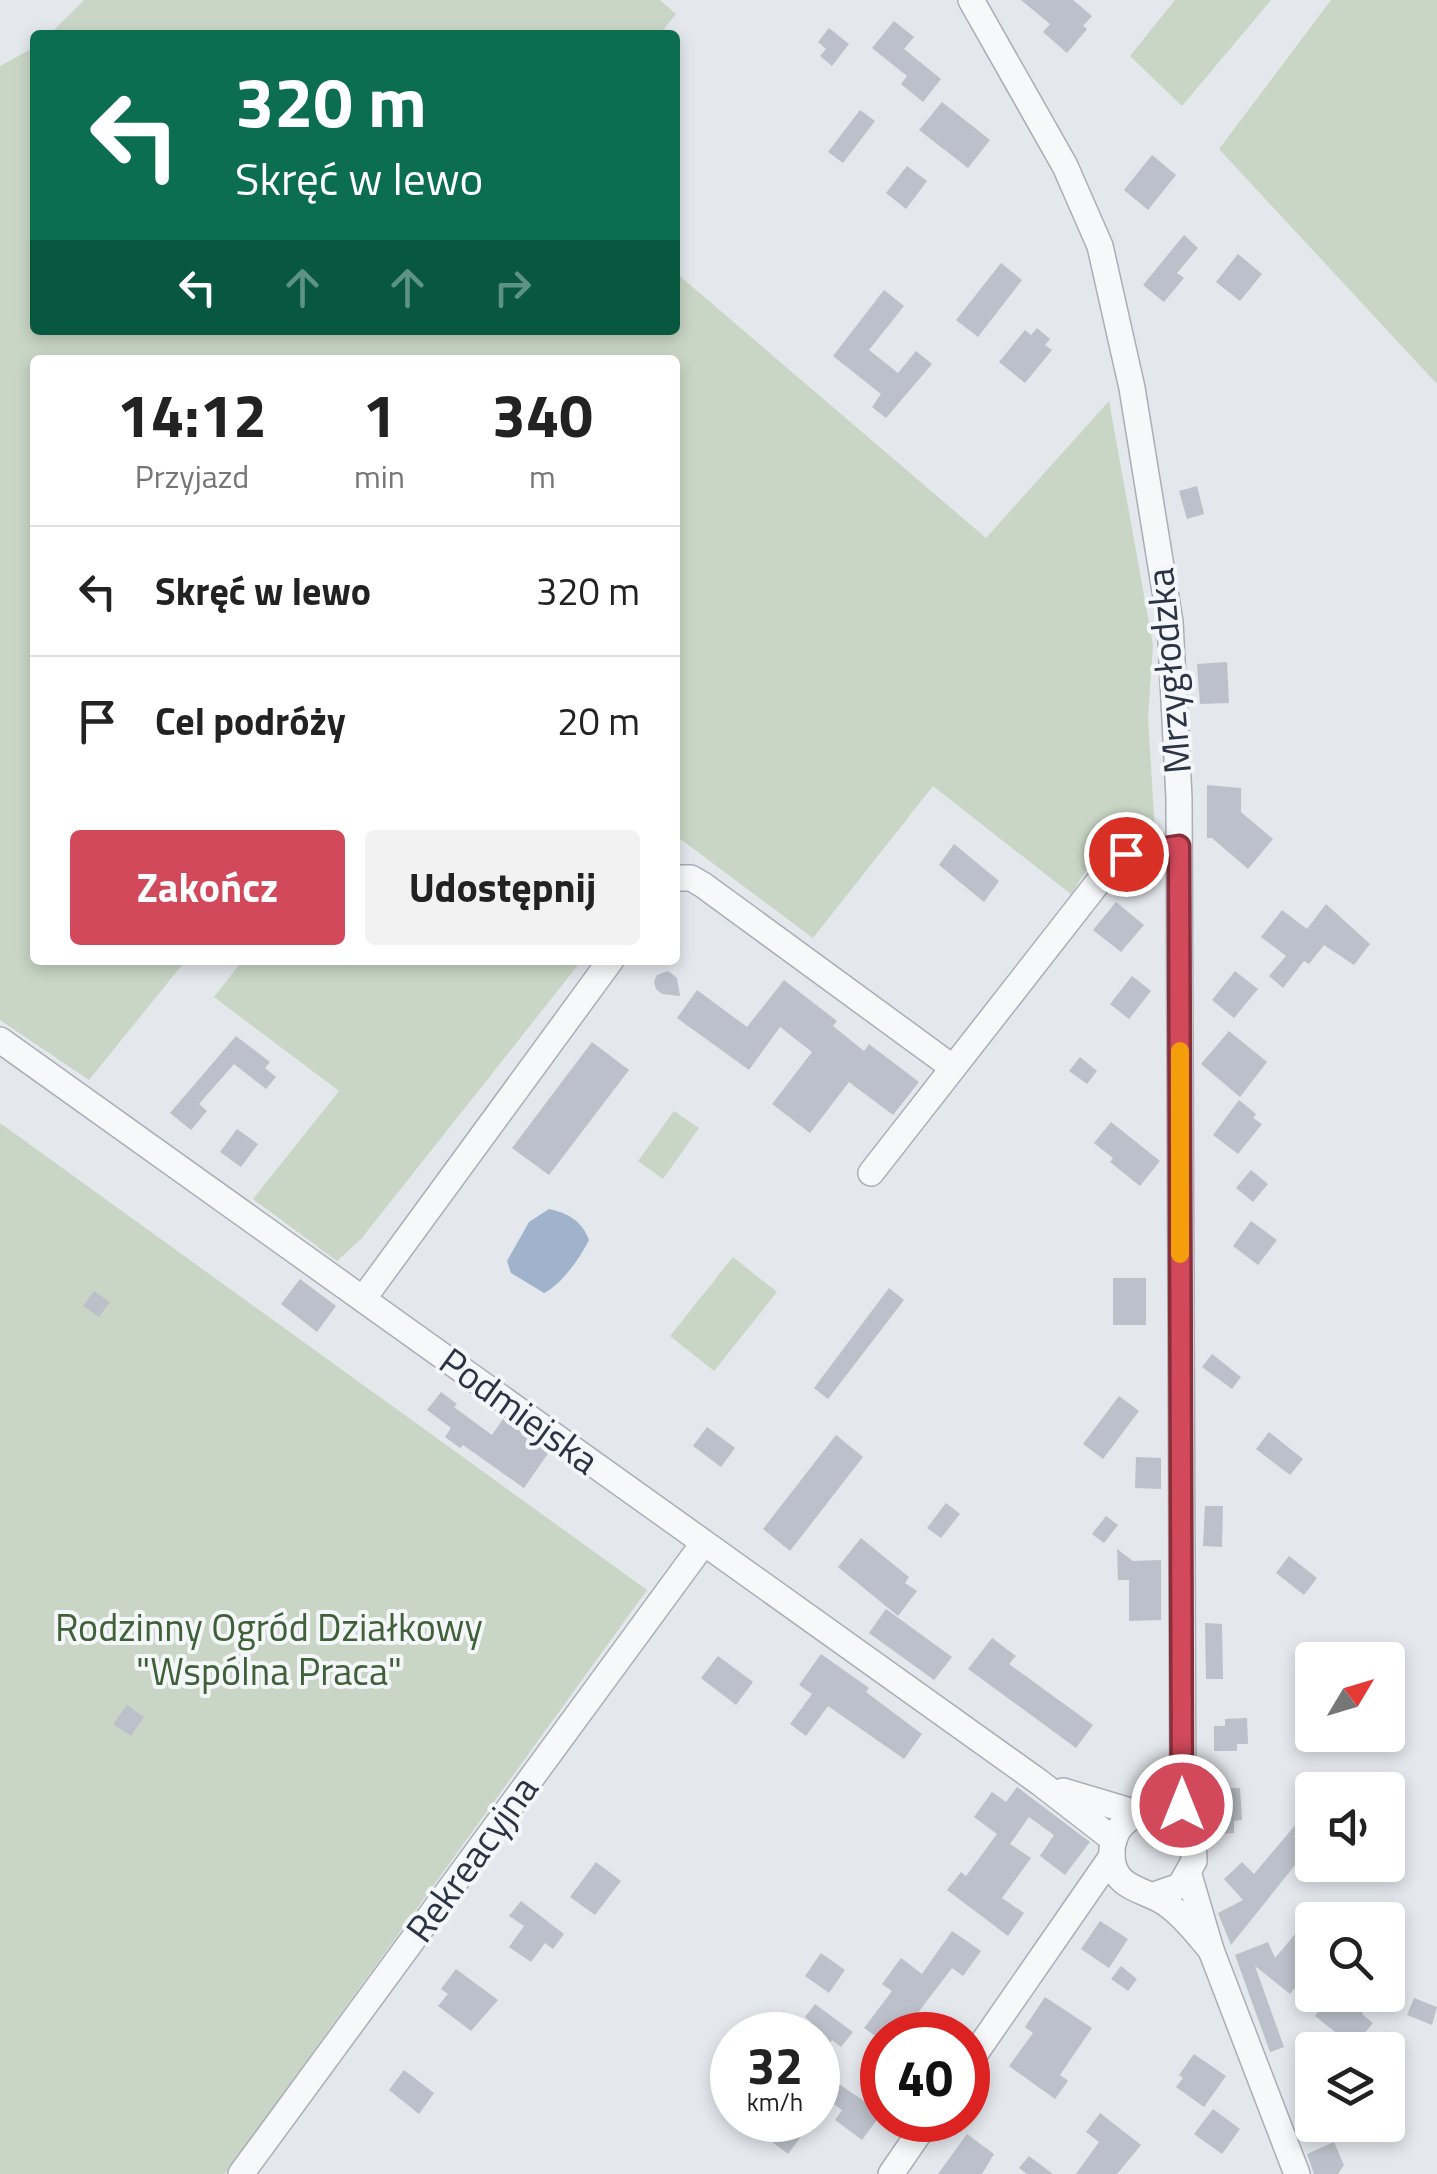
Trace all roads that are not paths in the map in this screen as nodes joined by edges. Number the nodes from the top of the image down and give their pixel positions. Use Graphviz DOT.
graph roads {
  1 [pos="972,0"];
  2 [pos="1179,846"];
  3 [pos="680,878"];
  4 [pos="607,965"];
  5 [pos="0,1040"];
  6 [pos="952,1067"];
  7 [pos="871,1172"];
  8 [pos="363,1299"];
  9 [pos="703,1544"];
  10 [pos="1182,1740"];
  11 [pos="1039,1782"];
  12 [pos="1145,1813"];
  13 [pos="1183,1825"];
  14 [pos="1113,1848"];
  15 [pos="1189,1875"];
  16 [pos="1127,1885"];
  17 [pos="1154,1895"];
  18 [pos="1067,1922"];
  19 [pos="1211,1950"];
  20 [pos="990,2032"];
  21 [pos="913,2142"];
  22 [pos="242,2174"];
  23 [pos="891,2174"];
  24 [pos="1297,2174"];
  1 -- 2 [label="street, Mrzygłodzka"];
  2 -- 6 [label="street"];
  2 -- 10 [label="street, Mrzygłodzka"];
  3 -- 6 [label="street"];
  4 -- 8 [label="street"];
  5 -- 8 [label="street, Podmiejska"];
  6 -- 7 [label="street"];
  8 -- 9 [label="street, Podmiejska"];
  9 -- 11 [label="street, Podmiejska"];
  9 -- 22 [label="street, Rekreacyjna"];
  10 -- 12 [label="street, Mrzygłodzka"];
  10 -- 13 [label="street, Mrzygłodzka"];
  11 -- 12 [label="street, Podmiejska"];
  11 -- 14 [label="street, Podmiejska"];
  12 -- 13 [label="street"];
  12 -- 14 [label="street"];
  13 -- 15 [label="street"];
  14 -- 16 [label="street"];
  14 -- 18 [label="street"];
  15 -- 17 [label="street"];
  15 -- 19 [label="street"];
  16 -- 17 [label="street"];
  16 -- 18 [label="street"];
  17 -- 19 [label="street"];
  18 -- 20 [label="street"];
  19 -- 24 [label="street"];
  21 -- 23 [label="street"];
}
